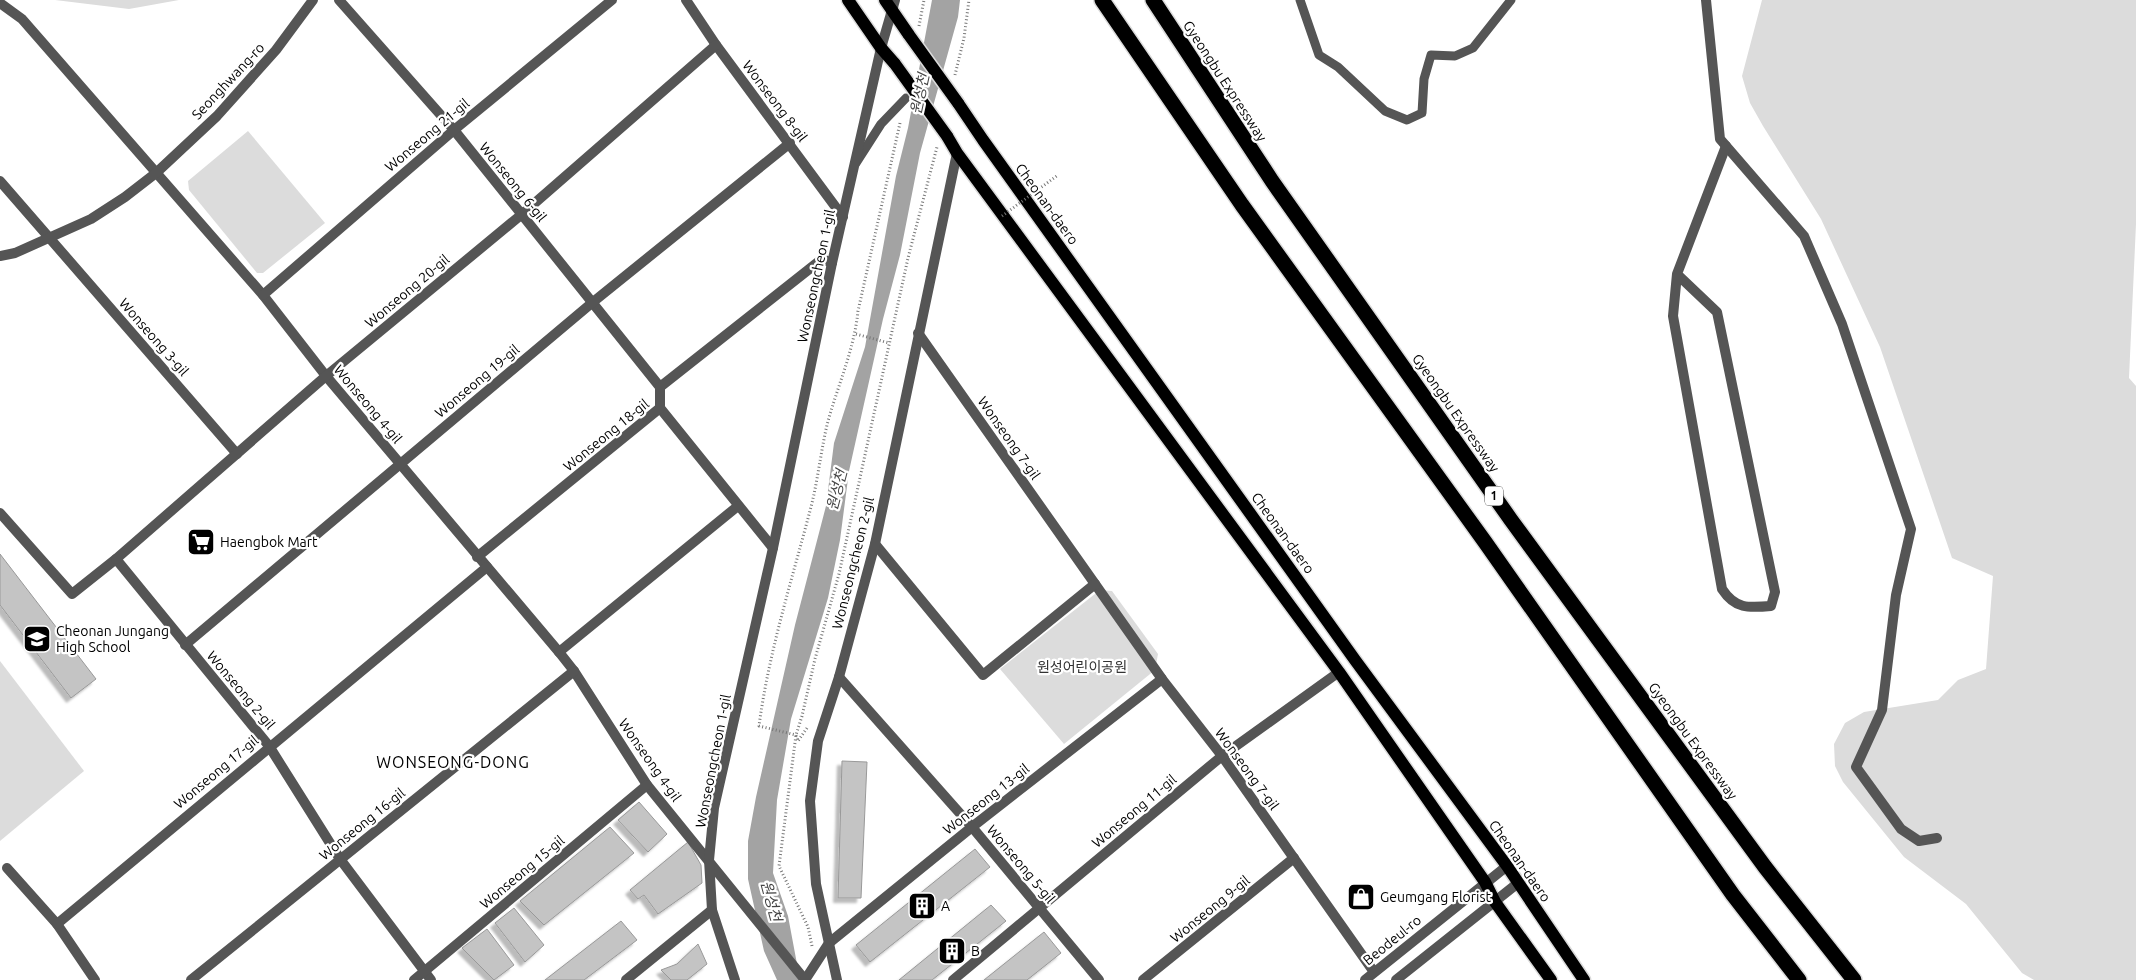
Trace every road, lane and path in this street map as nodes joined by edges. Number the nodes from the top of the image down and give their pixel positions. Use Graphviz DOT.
graph roads {
  1 [pos="313,0"];
  2 [pos="339,0"];
  3 [pos="612,0"];
  4 [pos="686,0"];
  5 [pos="848,0"];
  6 [pos="924,0"];
  7 [pos="968,0"];
  8 [pos="1102,0"];
  9 [pos="1152,0"];
  10 [pos="1300,0"];
  11 [pos="1511,0"];
  12 [pos="1706,0"];
  13 [pos="0,3"];
  14 [pos="890,4"];
  15 [pos="914,32"];
  16 [pos="716,45"];
  17 [pos="881,48"];
  18 [pos="953,83"];
  19 [pos="906,98"];
  20 [pos="454,130"];
  21 [pos="790,143"];
  22 [pos="937,146"];
  23 [pos="1726,146"];
  24 [pos="956,153"];
  25 [pos="855,165"];
  26 [pos="156,173"];
  27 [pos="1058,175"];
  28 [pos="0,181"];
  29 [pos="521,215"];
  30 [pos="843,216"];
  31 [pos="1002,216"];
  32 [pos="51,237"];
  33 [pos="0,256"];
  34 [pos="832,263"];
  35 [pos="1677,274"];
  36 [pos="263,295"];
  37 [pos="594,302"];
  38 [pos="918,333"];
  39 [pos="856,334"];
  40 [pos="889,343"];
  41 [pos="326,376"];
  42 [pos="660,387"];
  43 [pos="660,408"];
  44 [pos="237,454"];
  45 [pos="400,463"];
  46 [pos="738,506"];
  47 [pos="0,513"];
  48 [pos="875,544"];
  49 [pos="773,548"];
  50 [pos="477,557"];
  51 [pos="116,558"];
  52 [pos="487,567"];
  53 [pos="1095,584"];
  54 [pos="185,645"];
  55 [pos="559,652"];
  56 [pos="574,671"];
  57 [pos="1339,672"];
  58 [pos="839,677"];
  59 [pos="1162,679"];
  60 [pos="796,735"];
  61 [pos="269,746"];
  62 [pos="1222,756"];
  63 [pos="647,785"];
  64 [pos="972,827"];
  65 [pos="1937,838"];
  66 [pos="1294,858"];
  67 [pos="340,859"];
  68 [pos="709,860"];
  69 [pos="1507,866"];
  70 [pos="7,868"];
  71 [pos="1485,882"];
  72 [pos="1518,883"];
  73 [pos="1495,902"];
  74 [pos="1039,908"];
  75 [pos="712,910"];
  76 [pos="57,924"];
  77 [pos="829,942"];
  78 [pos="814,953"];
  79 [pos="1374,972"];
  80 [pos="427,976"];
  81 [pos="1401,978"];
  82 [pos="95,980"];
  83 [pos="191,980"];
  84 [pos="414,980"];
  85 [pos="626,980"];
  86 [pos="735,980"];
  87 [pos="805,980"];
  88 [pos="836,980"];
  89 [pos="953,980"];
  90 [pos="1099,980"];
  91 [pos="1143,980"];
  92 [pos="1365,980"];
  93 [pos="1551,980"];
  94 [pos="1584,980"];
  95 [pos="1799,980"];
  96 [pos="1854,980"];
  1 -- 26 [label="street, Seonghwang-ro"];
  2 -- 20 [label="street, Wonseong 6-gil"];
  3 -- 20 [label="street, Wonseong 21-gil"];
  4 -- 16 [label="street, Wonseong 8-gil"];
  5 -- 17 [label="main road"];
  6 -- 15 [label="path"];
  7 -- 18 [label="path"];
  8 -- 95 [label="highway"];
  9 -- 96 [label="highway, Gyeongbu Expressway / 1"];
  10 -- 11 [label="lane"];
  12 -- 23 [label="street"];
  13 -- 26 [label="street"];
  14 -- 15 [label="main road"];
  14 -- 17 [label="street, Wonseongcheon 1-gil"];
  15 -- 69 [label="main road, Cheonan-daero, bridge"];
  16 -- 21 [label="street, Wonseong 8-gil"];
  16 -- 29 [label="street, Wonseong 20-gil"];
  17 -- 24 [label="main road, bridge"];
  17 -- 25 [label="street, Wonseongcheon 1-gil"];
  19 -- 25 [label="lane"];
  19 -- 39 [label="path"];
  20 -- 29 [label="street, Wonseong 6-gil"];
  20 -- 36 [label="street, Wonseong 21-gil"];
  21 -- 30 [label="street, Wonseong 8-gil"];
  21 -- 37 [label="street, Wonseong 19-gil"];
  22 -- 40 [label="path"];
  23 -- 35 [label="street"];
  23 -- 65 [label="street"];
  24 -- 38 [label="street, Wonseongcheon 2-gil"];
  24 -- 57 [label="main road"];
  25 -- 30 [label="street, Wonseongcheon 1-gil"];
  26 -- 32 [label="street, Seonghwang-ro"];
  26 -- 36 [label="street, Wonseong 4-gil"];
  27 -- 31 [label="path, bridge"];
  28 -- 32 [label="street, Wonseong 3-gil"];
  29 -- 37 [label="street, Wonseong 6-gil"];
  29 -- 41 [label="street, Wonseong 20-gil"];
  30 -- 34 [label="street, Wonseongcheon 1-gil"];
  32 -- 33 [label="street, Seonghwang-ro"];
  32 -- 44 [label="street, Wonseong 3-gil"];
  34 -- 42 [label="street, Wonseong 18-gil"];
  34 -- 49 [label="street, Wonseongcheon 1-gil"];
  35 -- 35 [label="street"];
  36 -- 41 [label="street, Wonseong 4-gil"];
  37 -- 42 [label="street, Wonseong 6-gil"];
  37 -- 45 [label="street, Wonseong 19-gil"];
  38 -- 48 [label="street, Wonseongcheon 2-gil"];
  38 -- 53 [label="street, Wonseong 7-gil"];
  39 -- 40 [label="path"];
  39 -- 60 [label="path"];
  40 -- 60 [label="path"];
  41 -- 44 [label="street, Wonseong 20-gil"];
  41 -- 45 [label="street, Wonseong 4-gil"];
  42 -- 43 [label="street, Wonseong 18-gil"];
  43 -- 46 [label="street"];
  43 -- 50 [label="street, Wonseong 18-gil"];
  44 -- 51 [label="street, Wonseong 20-gil"];
  45 -- 50 [label="street, Wonseong 4-gil"];
  45 -- 54 [label="street, Wonseong 19-gil"];
  46 -- 49 [label="street"];
  46 -- 55 [label="street"];
  47 -- 51 [label="street"];
  48 -- 53 [label="street"];
  48 -- 58 [label="street, Wonseongcheon 2-gil"];
  49 -- 68 [label="street, Wonseongcheon 1-gil"];
  50 -- 52 [label="street, Wonseong 4-gil"];
  51 -- 54 [label="street, Wonseong 2-gil"];
  52 -- 55 [label="street, Wonseong 4-gil"];
  52 -- 61 [label="street, Wonseong 17-gil"];
  53 -- 59 [label="street, Wonseong 7-gil"];
  54 -- 61 [label="street, Wonseong 2-gil"];
  55 -- 56 [label="street, Wonseong 4-gil"];
  56 -- 63 [label="street, Wonseong 4-gil"];
  56 -- 67 [label="street, Wonseong 16-gil"];
  57 -- 62 [label="street, Wonseong 11-gil"];
  57 -- 71 [label="main road"];
  58 -- 64 [label="street, Wonseong 5-gil"];
  58 -- 77 [label="street, Wonseongcheon 2-gil"];
  59 -- 62 [label="street, Wonseong 7-gil"];
  59 -- 64 [label="street, Wonseong 13-gil"];
  60 -- 78 [label="path"];
  61 -- 67 [label="street, Wonseong 2-gil"];
  61 -- 76 [label="street, Wonseong 17-gil"];
  62 -- 66 [label="street, Wonseong 7-gil"];
  62 -- 74 [label="street, Wonseong 11-gil"];
  63 -- 68 [label="street, Wonseong 4-gil"];
  63 -- 80 [label="street, Wonseong 15-gil"];
  64 -- 74 [label="street, Wonseong 5-gil"];
  64 -- 77 [label="street, Wonseong 13-gil"];
  66 -- 79 [label="street, Wonseong 7-gil"];
  66 -- 91 [label="street, Wonseong 9-gil"];
  67 -- 80 [label="street, Wonseong 2-gil"];
  67 -- 83 [label="street, Wonseong 16-gil"];
  68 -- 75 [label="street, Wonseongcheon 1-gil"];
  68 -- 87 [label="street, Wonseong 4-gil"];
  69 -- 71 [label="street, Beodeul-ro"];
  69 -- 72 [label="main road, Cheonan-daero"];
  70 -- 76 [label="street"];
  71 -- 73 [label="main road"];
  71 -- 79 [label="street, Beodeul-ro"];
  72 -- 73 [label="street"];
  72 -- 94 [label="main road, Cheonan-daero"];
  73 -- 81 [label="street"];
  73 -- 93 [label="main road"];
  74 -- 89 [label="street, Wonseong 11-gil"];
  74 -- 90 [label="street, Wonseong 5-gil"];
  75 -- 85 [label="street"];
  75 -- 86 [label="street, Wonseongcheon 1-gil"];
  76 -- 82 [label="street"];
  77 -- 87 [label="street, Wonseong 13-gil, bridge"];
  77 -- 88 [label="street, Wonseongcheon 2-gil"];
  79 -- 92 [label="street, Beodeul-ro"];
  80 -- 84 [label="street, Wonseong 15-gil"];
}
